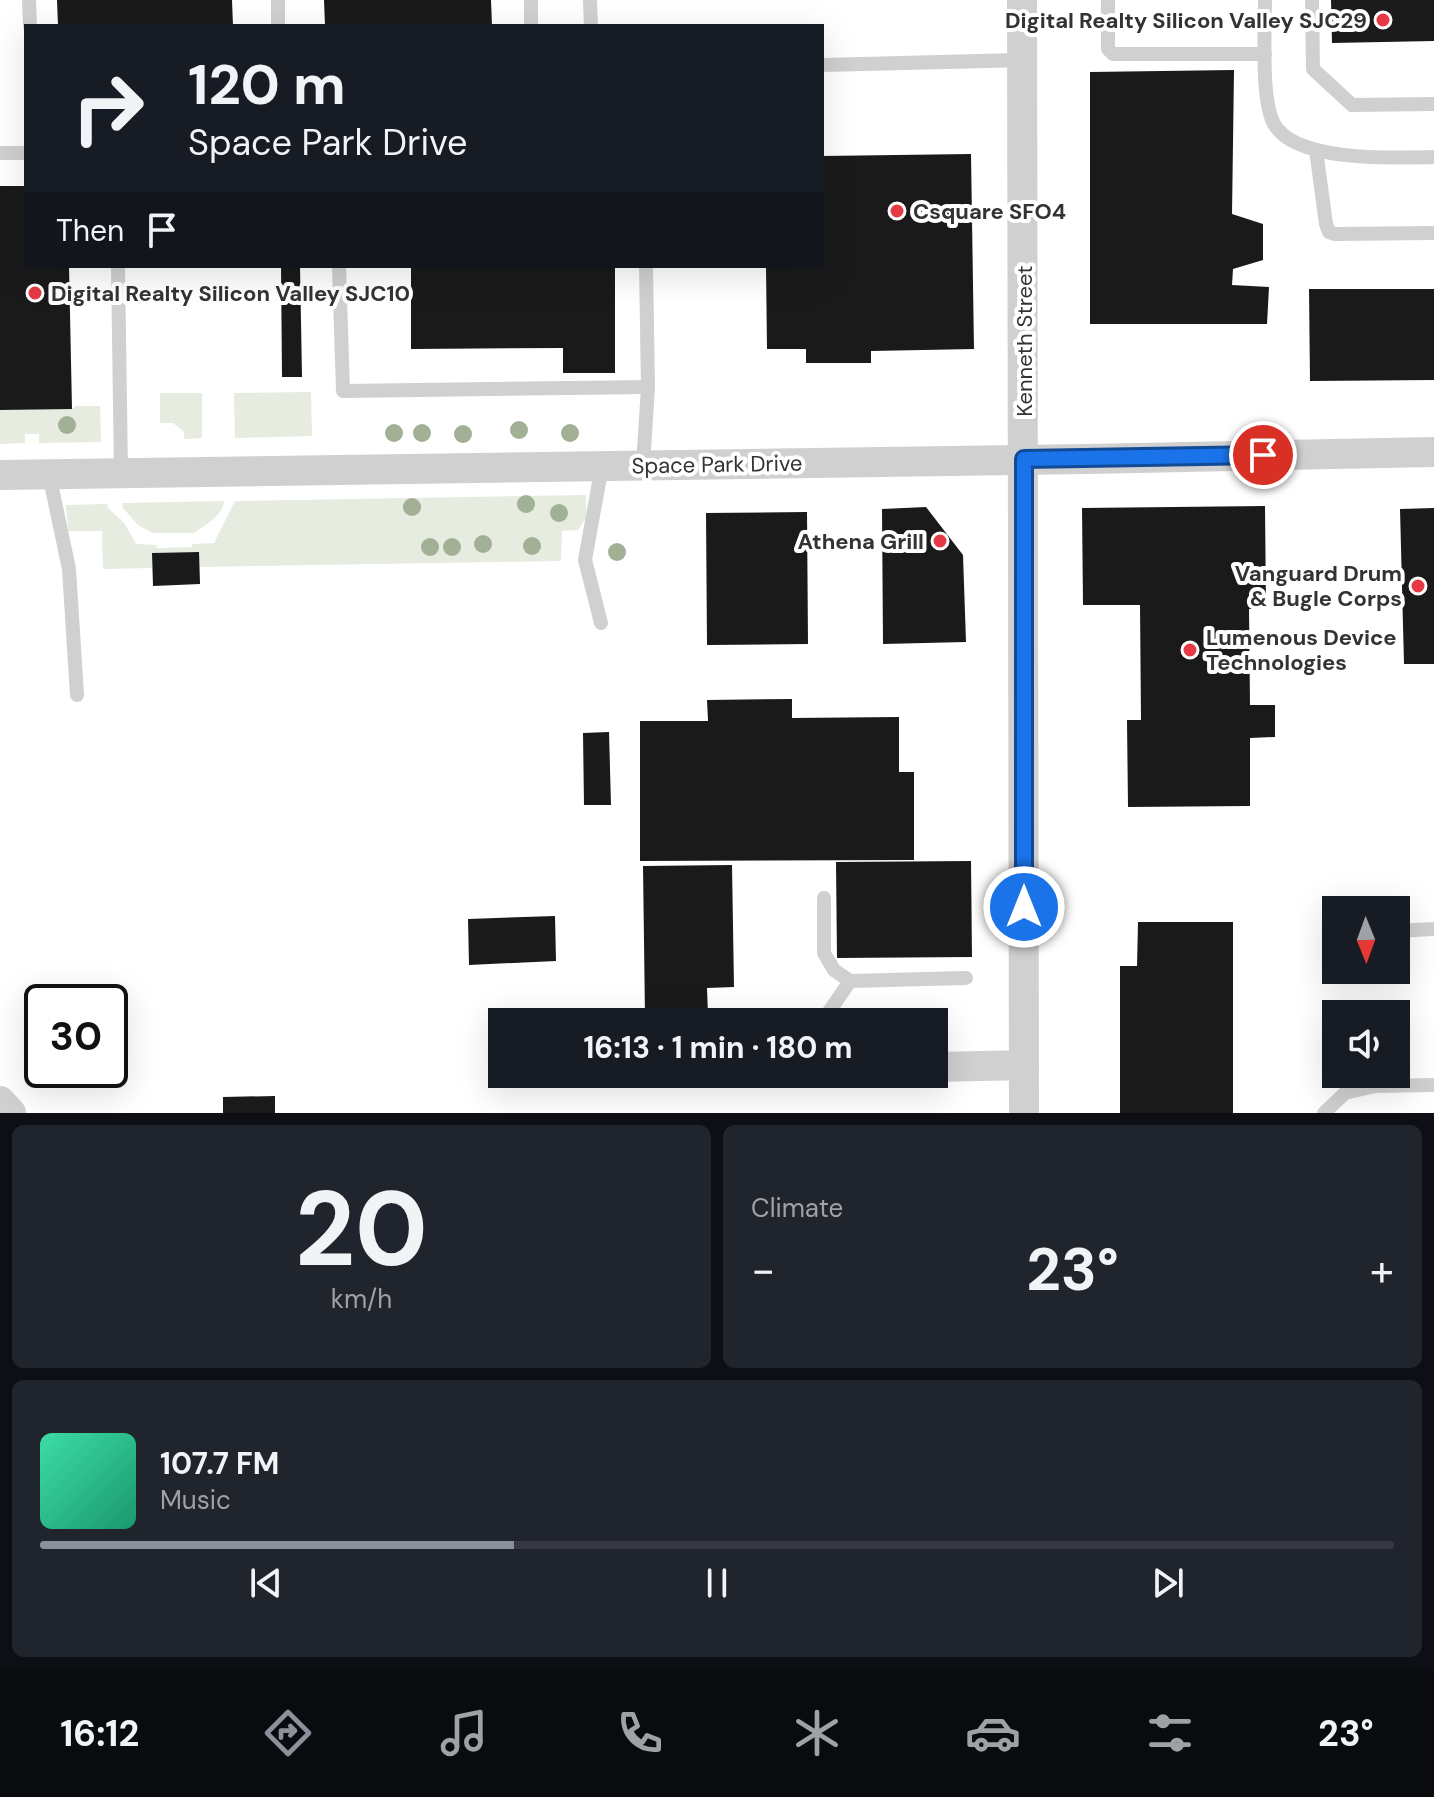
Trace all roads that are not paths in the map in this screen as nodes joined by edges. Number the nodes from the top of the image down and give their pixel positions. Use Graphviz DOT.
graph roads {
  1 [pos="29,0"];
  2 [pos="278,0"];
  3 [pos="531,0"];
  4 [pos="590,0"];
  5 [pos="1022,0"];
  6 [pos="1108,0"];
  7 [pos="1265,0"];
  8 [pos="1312,0"];
  9 [pos="30,24"];
  10 [pos="278,24"];
  11 [pos="531,24"];
  12 [pos="591,24"];
  13 [pos="1265,54"];
  14 [pos="1023,60"];
  15 [pos="824,65"];
  16 [pos="1434,104"];
  17 [pos="1316,150"];
  18 [pos="0,153"];
  19 [pos="24,153"];
  20 [pos="1434,157"];
  21 [pos="1434,233"];
  22 [pos="118,268"];
  23 [pos="339,268"];
  24 [pos="646,268"];
  25 [pos="648,387"];
  26 [pos="1434,452"];
  27 [pos="1024,459"];
  28 [pos="643,465"];
  29 [pos="602,466"];
  30 [pos="121,473"];
  31 [pos="49,474"];
  32 [pos="0,475"];
  33 [pos="601,623"];
  34 [pos="77,695"];
  35 [pos="824,898"];
  36 [pos="1434,929"];
  37 [pos="1410,930"];
  38 [pos="966,978"];
  39 [pos="850,981"];
  40 [pos="832,1008"];
  41 [pos="1024,1065"];
  42 [pos="948,1067"];
  43 [pos="1434,1085"];
  44 [pos="0,1101"];
  45 [pos="11,1113"];
  46 [pos="1024,1113"];
  47 [pos="1324,1113"];
  1 -- 9 [label="lane"];
  2 -- 10 [label="lane"];
  3 -- 11 [label="lane"];
  4 -- 12 [label="lane"];
  5 -- 14 [label="street, Kenneth Street"];
  6 -- 13 [label="lane"];
  7 -- 13 [label="lane"];
  8 -- 16 [label="lane"];
  13 -- 17 [label="lane"];
  14 -- 15 [label="lane"];
  14 -- 27 [label="street, Kenneth Street"];
  17 -- 20 [label="lane"];
  17 -- 21 [label="lane"];
  18 -- 19 [label="lane"];
  22 -- 30 [label="lane"];
  23 -- 25 [label="lane"];
  24 -- 25 [label="lane"];
  25 -- 28 [label="lane"];
  26 -- 27 [label="street, Space Park Drive"];
  27 -- 28 [label="street, Space Park Drive"];
  27 -- 41 [label="street, Kenneth Street"];
  28 -- 29 [label="street, Space Park Drive"];
  29 -- 30 [label="street, Space Park Drive"];
  29 -- 33 [label="lane"];
  30 -- 31 [label="street, Space Park Drive"];
  31 -- 32 [label="street, Space Park Drive"];
  31 -- 34 [label="lane"];
  35 -- 39 [label="lane"];
  36 -- 37 [label="lane"];
  38 -- 39 [label="lane"];
  39 -- 40 [label="lane"];
  41 -- 42 [label="street"];
  41 -- 46 [label="street, Kenneth Street"];
  43 -- 47 [label="lane"];
  44 -- 45 [label="street"];
}
